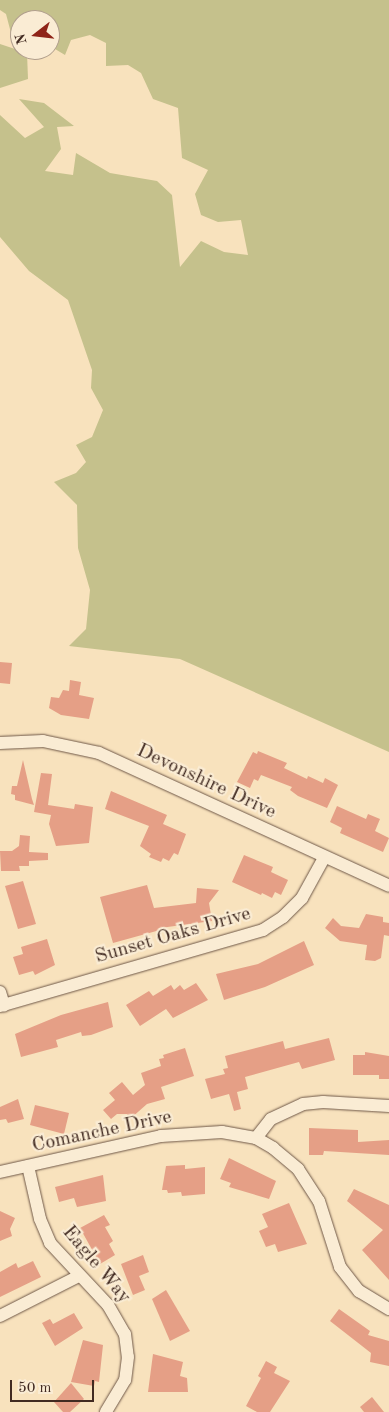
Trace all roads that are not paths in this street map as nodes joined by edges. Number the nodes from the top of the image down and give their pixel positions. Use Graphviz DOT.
graph roads {
  1 [pos="0,743"];
  2 [pos="324,858"];
  3 [pos="389,886"];
  4 [pos="0,992"];
  5 [pos="2,1006"];
  6 [pos="389,1106"];
  7 [pos="256,1138"];
  8 [pos="28,1166"];
  9 [pos="0,1172"];
  10 [pos="79,1276"];
  11 [pos="389,1309"];
  12 [pos="0,1316"];
  13 [pos="106,1412"];
  1 -- 2 [label="street, Devonshire Drive"];
  2 -- 3 [label="street, Devonshire Drive"];
  2 -- 5 [label="street, Sunset Oaks Drive"];
  4 -- 5 [label="street"];
  6 -- 7 [label="street"];
  7 -- 8 [label="street, Comanche Drive"];
  7 -- 11 [label="street, Comanche Drive"];
  8 -- 9 [label="street, Comanche Drive"];
  8 -- 10 [label="street, Eagle Way"];
  10 -- 12 [label="street"];
  10 -- 13 [label="street, Eagle Way"];
}
